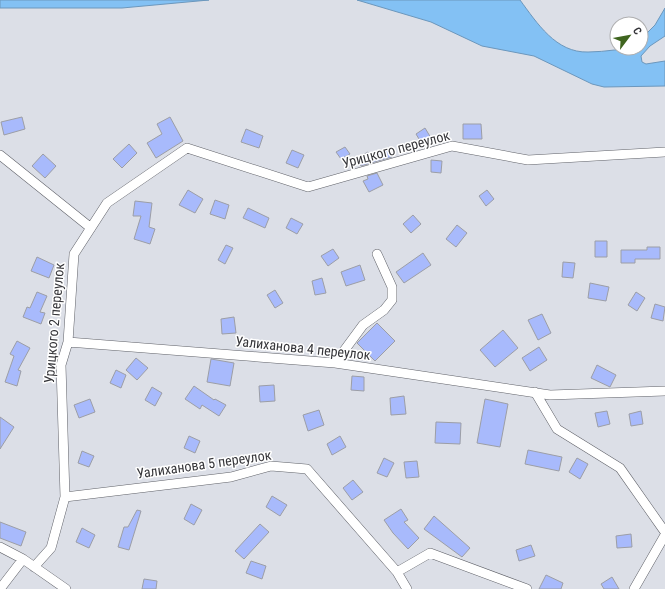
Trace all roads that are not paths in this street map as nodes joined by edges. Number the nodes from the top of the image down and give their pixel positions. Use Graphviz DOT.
graph roads {
  1 [pos="187,148"];
  2 [pos="665,152"];
  3 [pos="0,154"];
  4 [pos="90,228"];
  5 [pos="377,254"];
  6 [pos="68,342"];
  7 [pos="335,363"];
  8 [pos="665,391"];
  9 [pos="535,392"];
  10 [pos="65,497"];
  11 [pos="665,534"];
  12 [pos="0,547"];
  13 [pos="23,559"];
  14 [pos="34,567"];
  15 [pos="397,572"];
  16 [pos="0,589"];
  17 [pos="66,589"];
  18 [pos="407,589"];
  19 [pos="526,589"];
  20 [pos="634,589"];
  1 -- 2 [label="street, Урицкого переулок"];
  1 -- 4 [label="street, Урицкого 2 переулок"];
  3 -- 4 [label="street"];
  4 -- 6 [label="street, Урицкого 2 переулок"];
  5 -- 7 [label="street"];
  6 -- 7 [label="street, Уалиханова 4 переулок"];
  6 -- 10 [label="street, Урицкого 2 переулок"];
  7 -- 9 [label="street, Уалиханова 4 переулок"];
  8 -- 9 [label="street, Уалиханова 4 переулок"];
  9 -- 11 [label="street"];
  10 -- 14 [label="street, Урицкого 2 переулок"];
  10 -- 15 [label="street, Уалиханова 5 переулок"];
  11 -- 20 [label="street"];
  12 -- 13 [label="street"];
  13 -- 14 [label="street"];
  13 -- 16 [label="street"];
  14 -- 17 [label="street"];
  15 -- 18 [label="street, Уалиханова 5 переулок"];
  15 -- 19 [label="street"];
}
